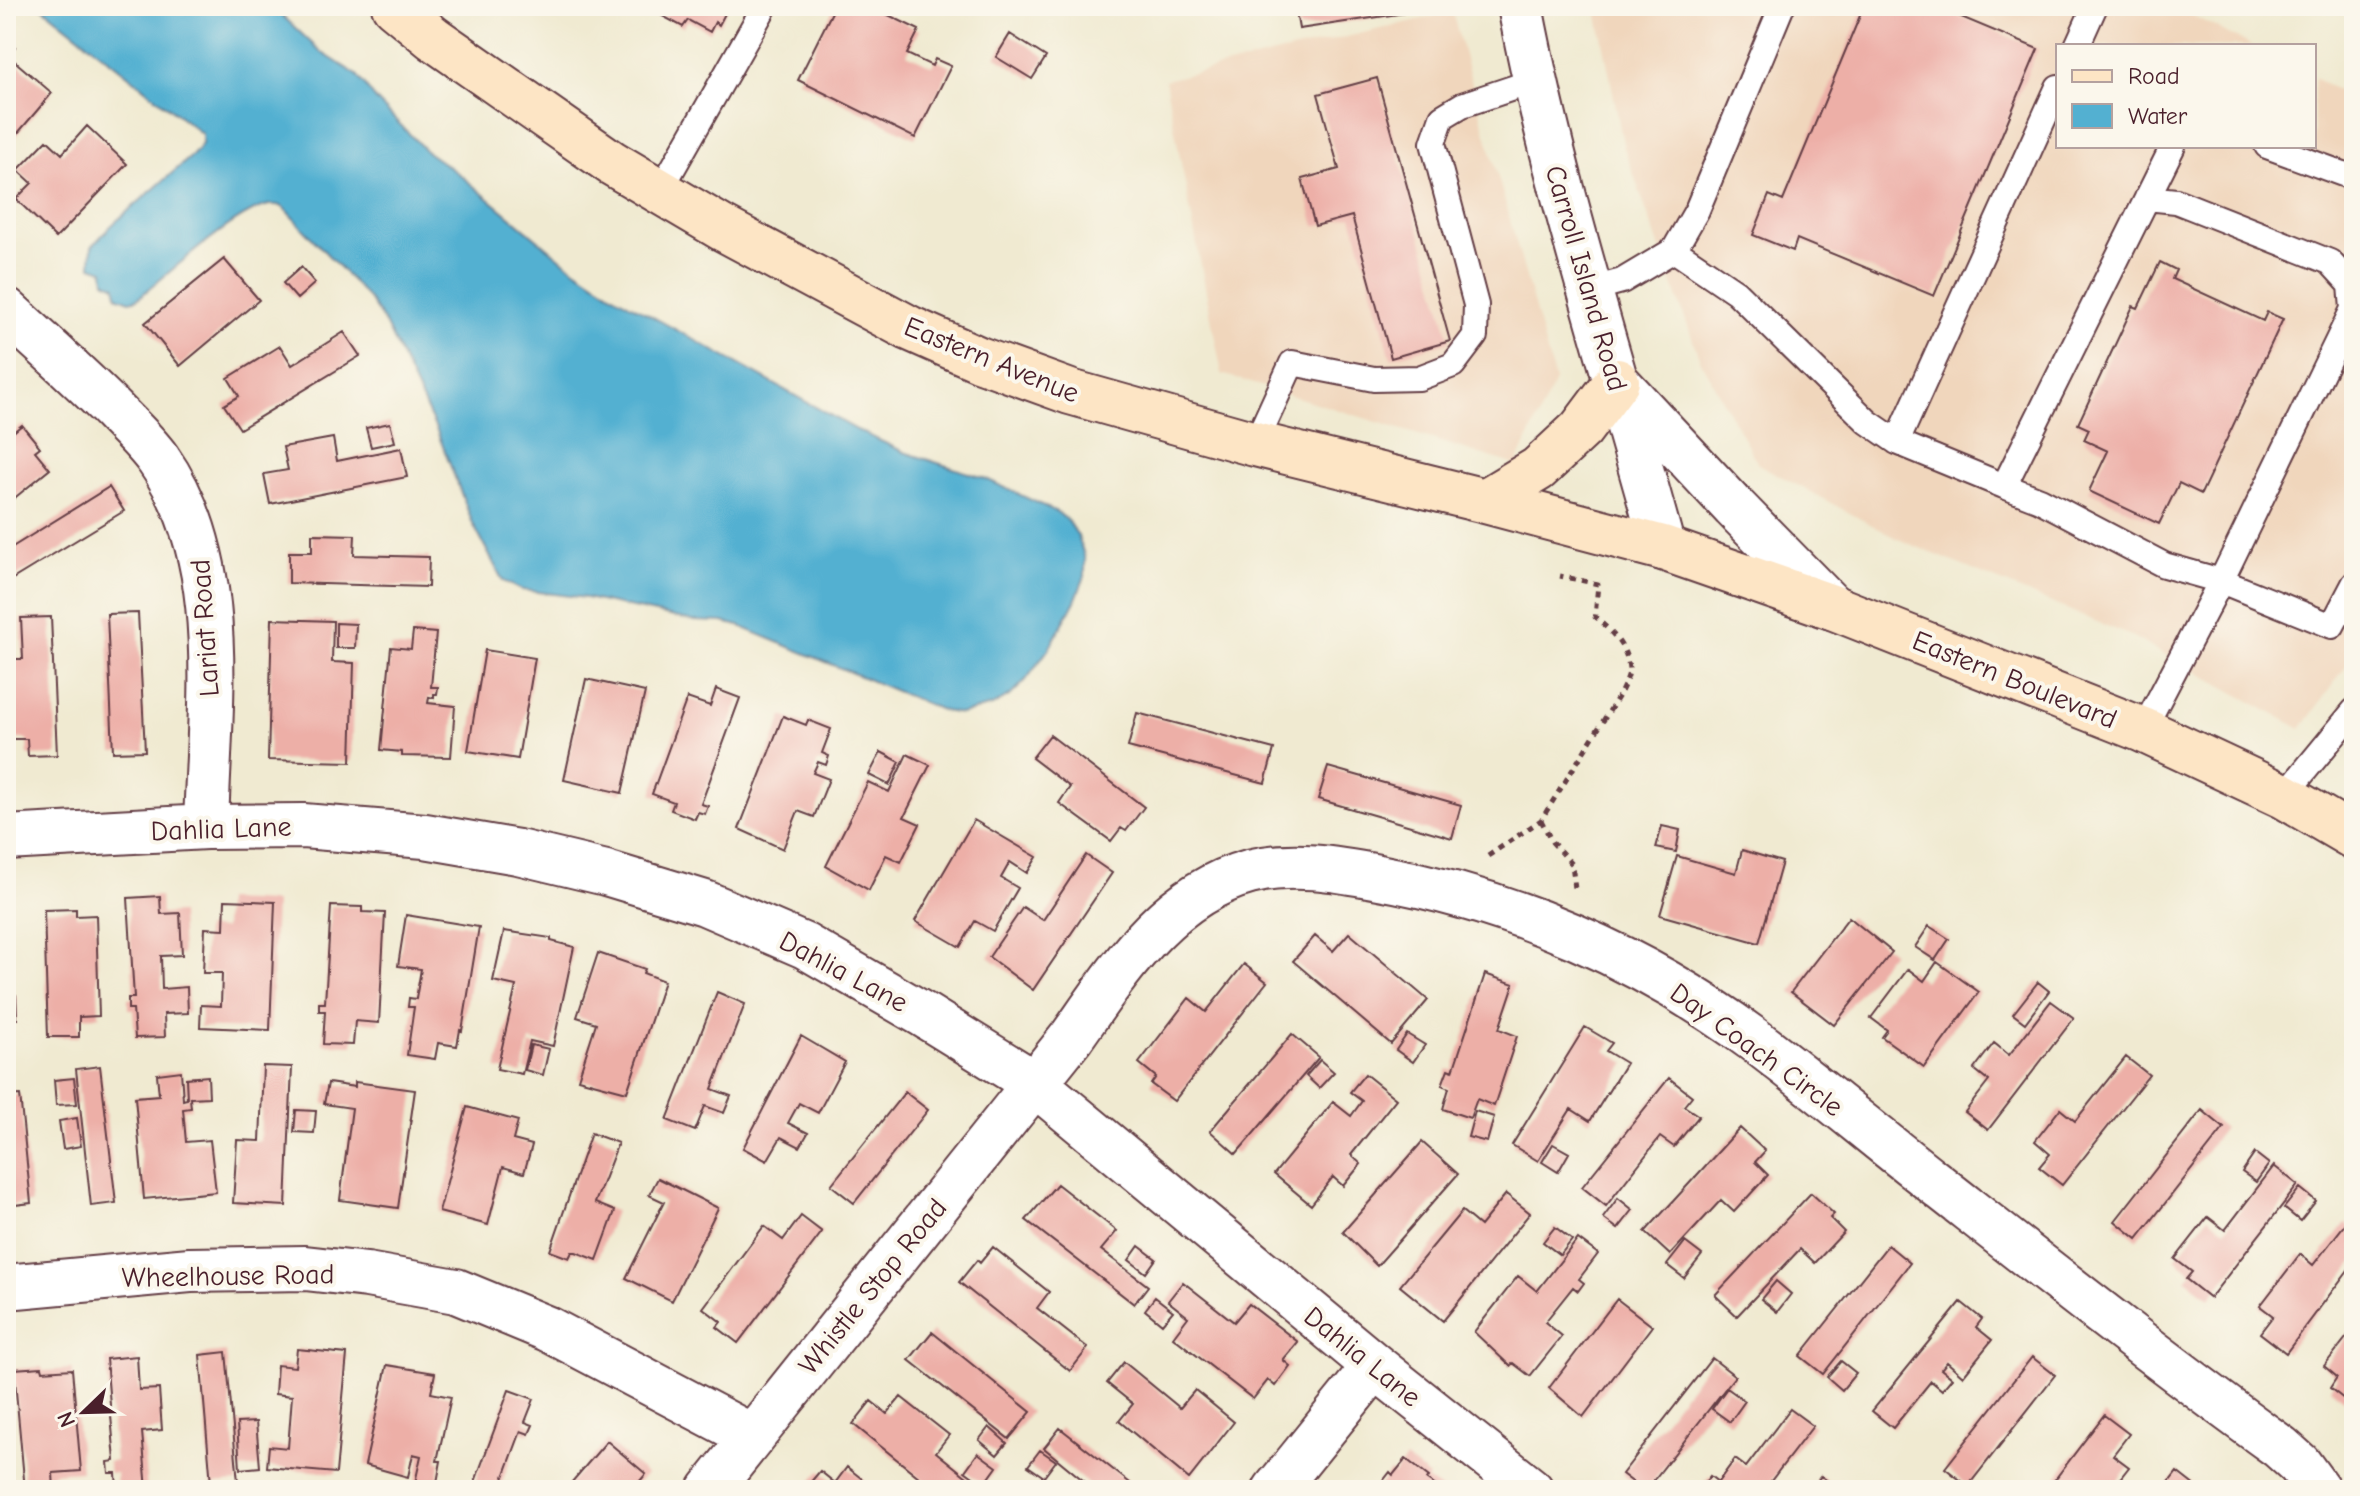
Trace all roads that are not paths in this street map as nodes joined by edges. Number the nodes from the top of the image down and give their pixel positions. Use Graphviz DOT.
graph roads {
  1 [pos="394,6"];
  2 [pos="765,6"];
  3 [pos="1520,6"];
  4 [pos="1782,6"];
  5 [pos="2095,6"];
  6 [pos="2078,44"];
  7 [pos="1534,81"];
  8 [pos="2056,91"];
  9 [pos="2172,148"];
  10 [pos="2272,148"];
  11 [pos="2354,178"];
  12 [pos="660,191"];
  13 [pos="2147,198"];
  14 [pos="1674,250"];
  15 [pos="1589,290"];
  16 [pos="6,310"];
  17 [pos="1617,381"];
  18 [pos="1897,442"];
  19 [pos="1255,444"];
  20 [pos="2004,486"];
  21 [pos="1485,501"];
  22 [pos="1663,548"];
  23 [pos="2221,581"];
  24 [pos="2354,584"];
  25 [pos="1832,607"];
  26 [pos="2354,711"];
  27 [pos="2143,730"];
  28 [pos="2284,796"];
  29 [pos="206,827"];
  30 [pos="2354,837"];
  31 [pos="6,838"];
  32 [pos="1034,1083"];
  33 [pos="6,1287"];
  34 [pos="1375,1366"];
  35 [pos="751,1436"];
  36 [pos="710,1490"];
  37 [pos="1275,1490"];
  38 [pos="1531,1490"];
  39 [pos="2318,1490"];
  1 -- 12 [label="main road, Eastern Avenue"];
  2 -- 12 [label="lane"];
  3 -- 7 [label="street, Carroll Island Road"];
  4 -- 14 [label="lane"];
  5 -- 6 [label="lane"];
  7 -- 15 [label="street, Carroll Island Road"];
  7 -- 19 [label="lane"];
  8 -- 18 [label="lane"];
  9 -- 13 [label="lane"];
  10 -- 11 [label="lane"];
  12 -- 19 [label="main road, Eastern Avenue"];
  13 -- 20 [label="lane"];
  13 -- 23 [label="lane"];
  14 -- 15 [label="lane"];
  14 -- 18 [label="lane"];
  15 -- 17 [label="street, Carroll Island Road"];
  16 -- 29 [label="street, Lariat Road"];
  17 -- 21 [label="main road"];
  17 -- 22 [label="street, Carroll Island Road"];
  17 -- 25 [label="street"];
  18 -- 20 [label="lane"];
  19 -- 21 [label="main road, Eastern Avenue"];
  20 -- 23 [label="lane"];
  21 -- 22 [label="main road, Eastern Avenue"];
  22 -- 25 [label="main road, Eastern Boulevard"];
  23 -- 24 [label="lane"];
  23 -- 27 [label="lane"];
  25 -- 27 [label="main road, Eastern Boulevard"];
  26 -- 28 [label="lane"];
  27 -- 28 [label="main road, Eastern Boulevard"];
  28 -- 30 [label="main road, Eastern Boulevard"];
  29 -- 31 [label="street, Dahlia Lane"];
  29 -- 32 [label="street, Dahlia Lane"];
  32 -- 34 [label="street, Dahlia Lane"];
  32 -- 35 [label="street, Whistle Stop Road"];
  32 -- 39 [label="street, Day Coach Circle"];
  33 -- 35 [label="street, Wheelhouse Road"];
  34 -- 37 [label="street"];
  34 -- 38 [label="street, Dahlia Lane"];
  35 -- 36 [label="street, Whistle Stop Road"];
}
